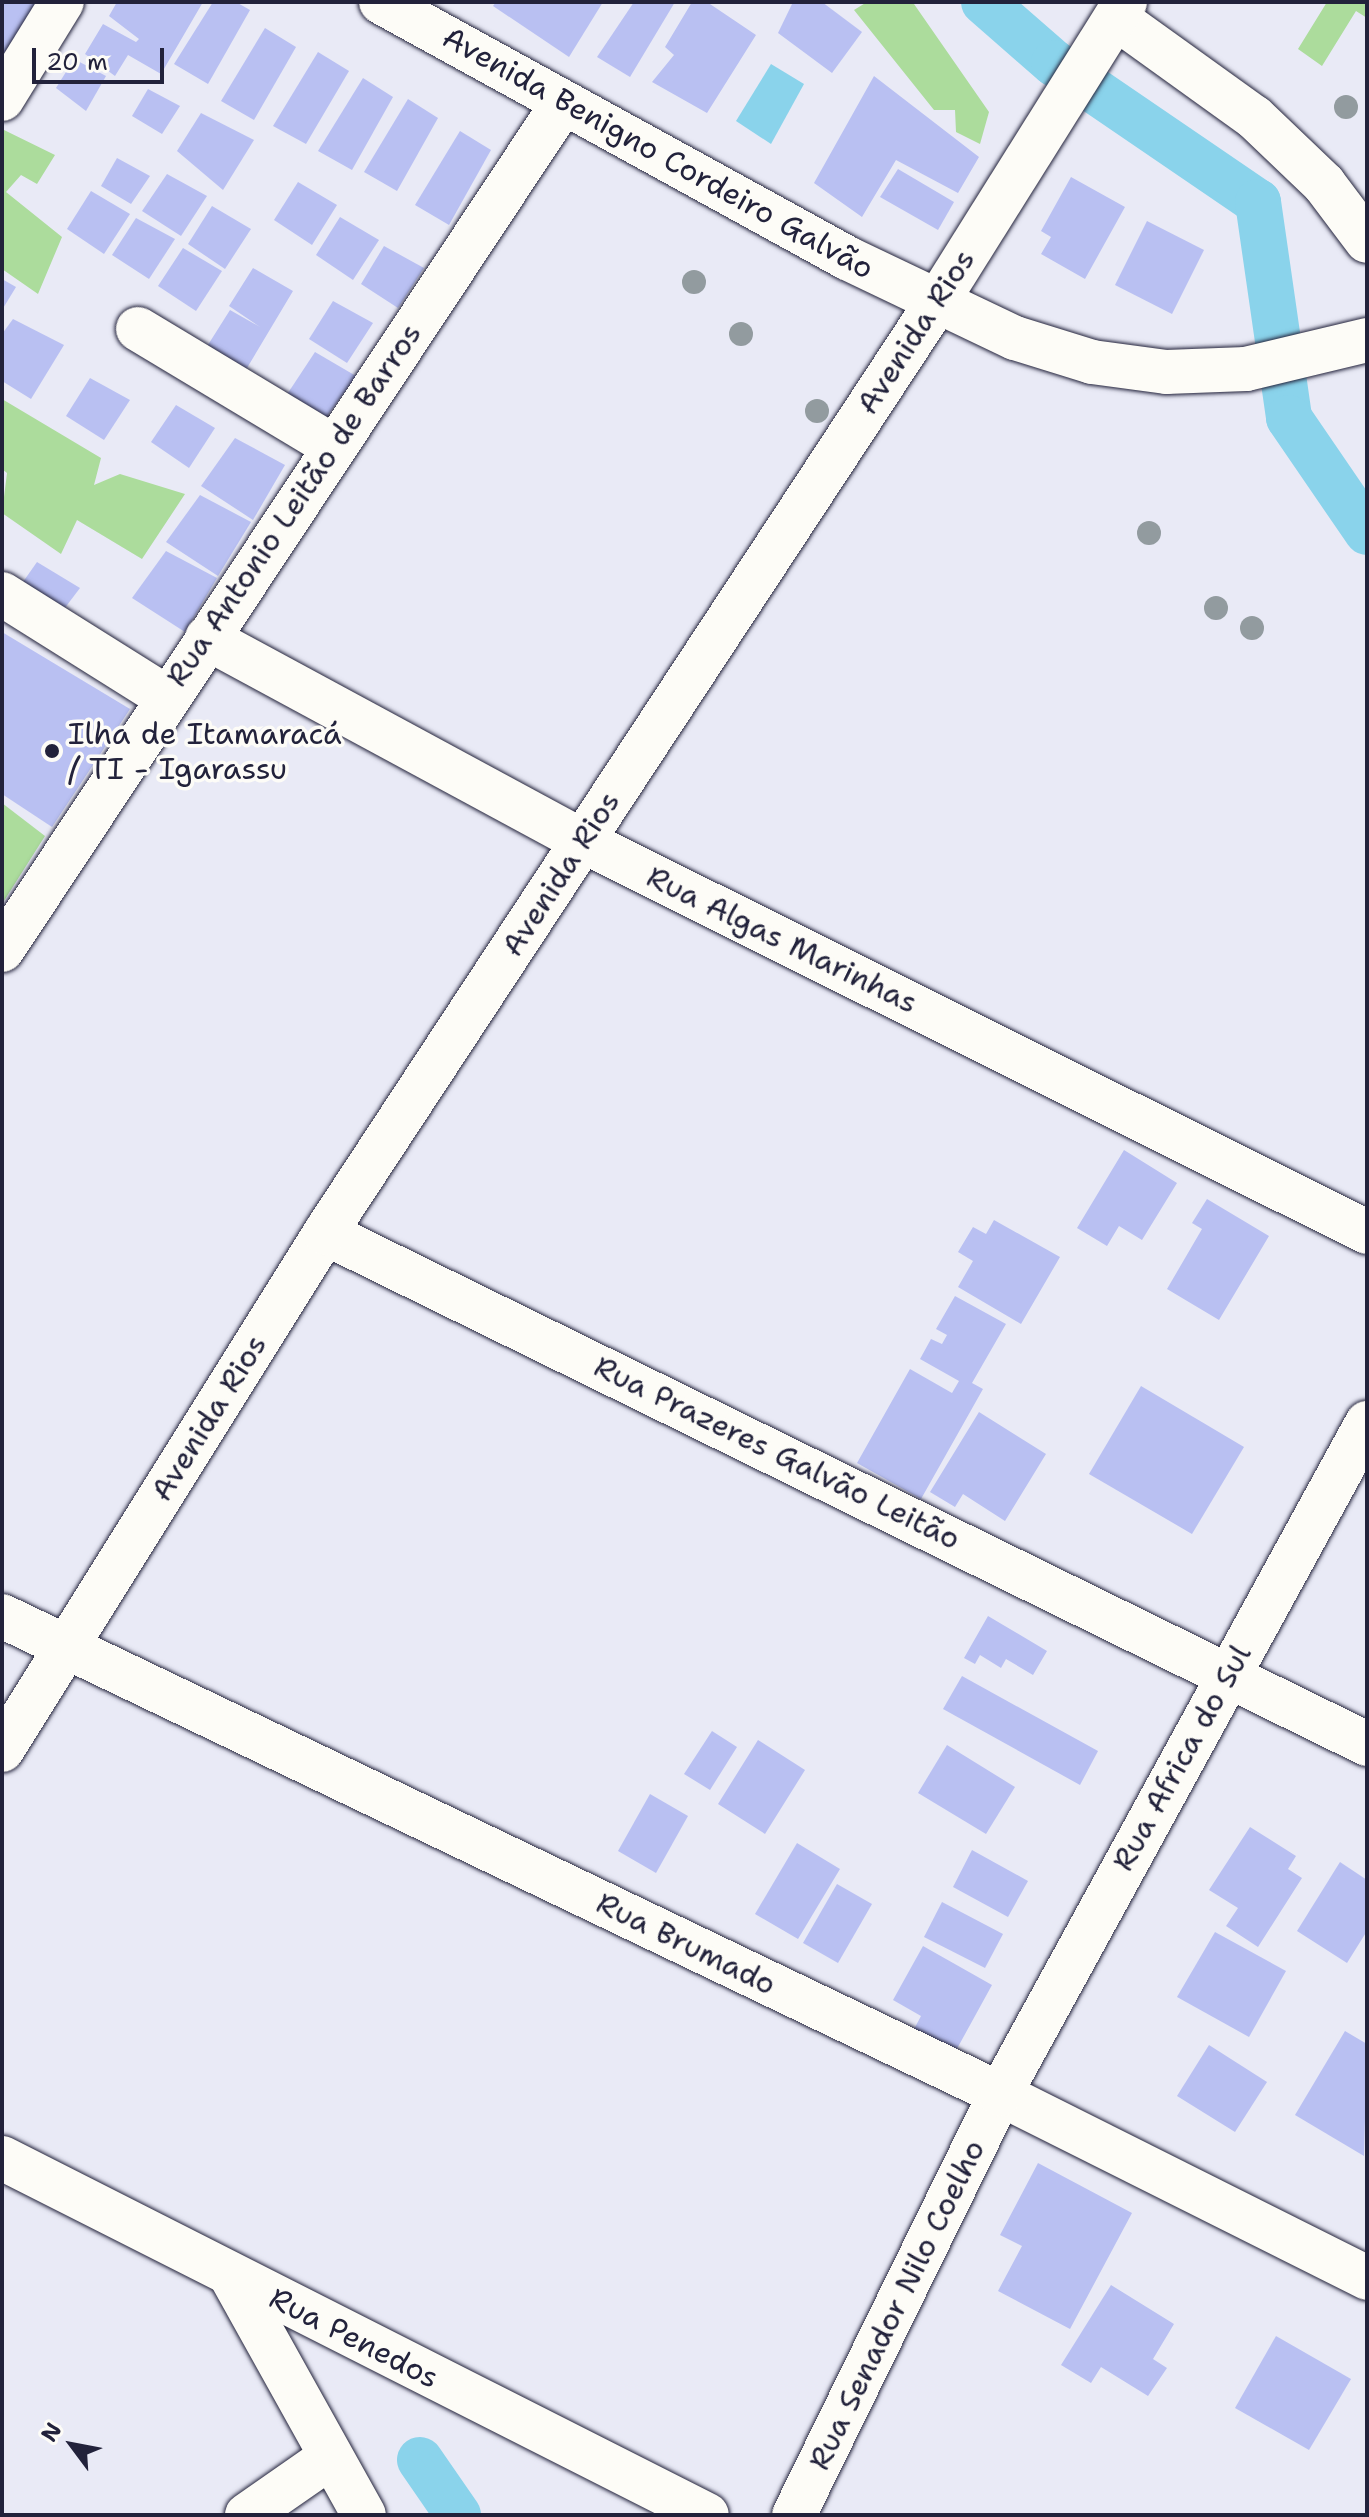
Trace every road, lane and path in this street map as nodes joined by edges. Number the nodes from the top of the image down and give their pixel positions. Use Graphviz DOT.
graph roads {
  1 [pos="62,2"];
  2 [pos="381,2"];
  3 [pos="1113,22"];
  4 [pos="5,90"];
  5 [pos="563,103"];
  6 [pos="1367,241"];
  7 [pos="937,302"];
  8 [pos="138,329"];
  9 [pos="1361,342"];
  10 [pos="333,446"];
  11 [pos="2,594"];
  12 [pos="207,638"];
  13 [pos="166,697"];
  14 [pos="583,841"];
  15 [pos="2,950"];
  16 [pos="1366,1231"];
  17 [pos="325,1233"];
  18 [pos="1367,1423"];
  19 [pos="2,1616"];
  20 [pos="64,1647"];
  21 [pos="1228,1674"];
  22 [pos="1367,1744"];
  23 [pos="2,1750"];
  24 [pos="1000,2094"];
  25 [pos="2,2158"];
  26 [pos="232,2278"];
  27 [pos="1367,2278"];
  28 [pos="329,2458"];
  29 [pos="247,2515"];
  30 [pos="364,2515"];
  31 [pos="707,2515"];
  32 [pos="794,2515"];
  1 -- 4 [label="street"];
  2 -- 5 [label="street, Avenida Benigno Cordeiro Galvão"];
  3 -- 6 [label="street"];
  3 -- 7 [label="street, Avenida Rios"];
  5 -- 7 [label="street, Avenida Benigno Cordeiro Galvão"];
  5 -- 10 [label="street, Rua Antonio Leitão de Barros"];
  7 -- 9 [label="street, Avenida Benigno Cordeiro Galvão"];
  7 -- 14 [label="street, Avenida Rios"];
  8 -- 10 [label="street"];
  10 -- 12 [label="street, Rua Antonio Leitão de Barros"];
  11 -- 13 [label="street"];
  12 -- 13 [label="street, Rua Antonio Leitão de Barros"];
  12 -- 14 [label="street, Rua Algas Marinhas"];
  13 -- 15 [label="street, Rua Antonio Leitão de Barros"];
  14 -- 16 [label="street, Rua Algas Marinhas"];
  14 -- 17 [label="street, Avenida Rios"];
  17 -- 20 [label="street, Avenida Rios"];
  17 -- 21 [label="street, Rua Prazeres Galvão Leitão"];
  18 -- 21 [label="street, Rua Africa do Sul"];
  19 -- 20 [label="street, Rua Brumado"];
  20 -- 23 [label="street, Avenida Rios"];
  20 -- 24 [label="street, Rua Brumado"];
  21 -- 22 [label="street, Rua Prazeres Galvão Leitão"];
  21 -- 24 [label="street, Rua Africa do Sul"];
  24 -- 27 [label="street, Rua Brumado"];
  24 -- 32 [label="street, Rua Senador Nilo Coelho"];
  25 -- 26 [label="street, Rua Penedos"];
  26 -- 28 [label="street"];
  26 -- 31 [label="street, Rua Penedos"];
  28 -- 29 [label="street"];
  28 -- 30 [label="street"];
}
